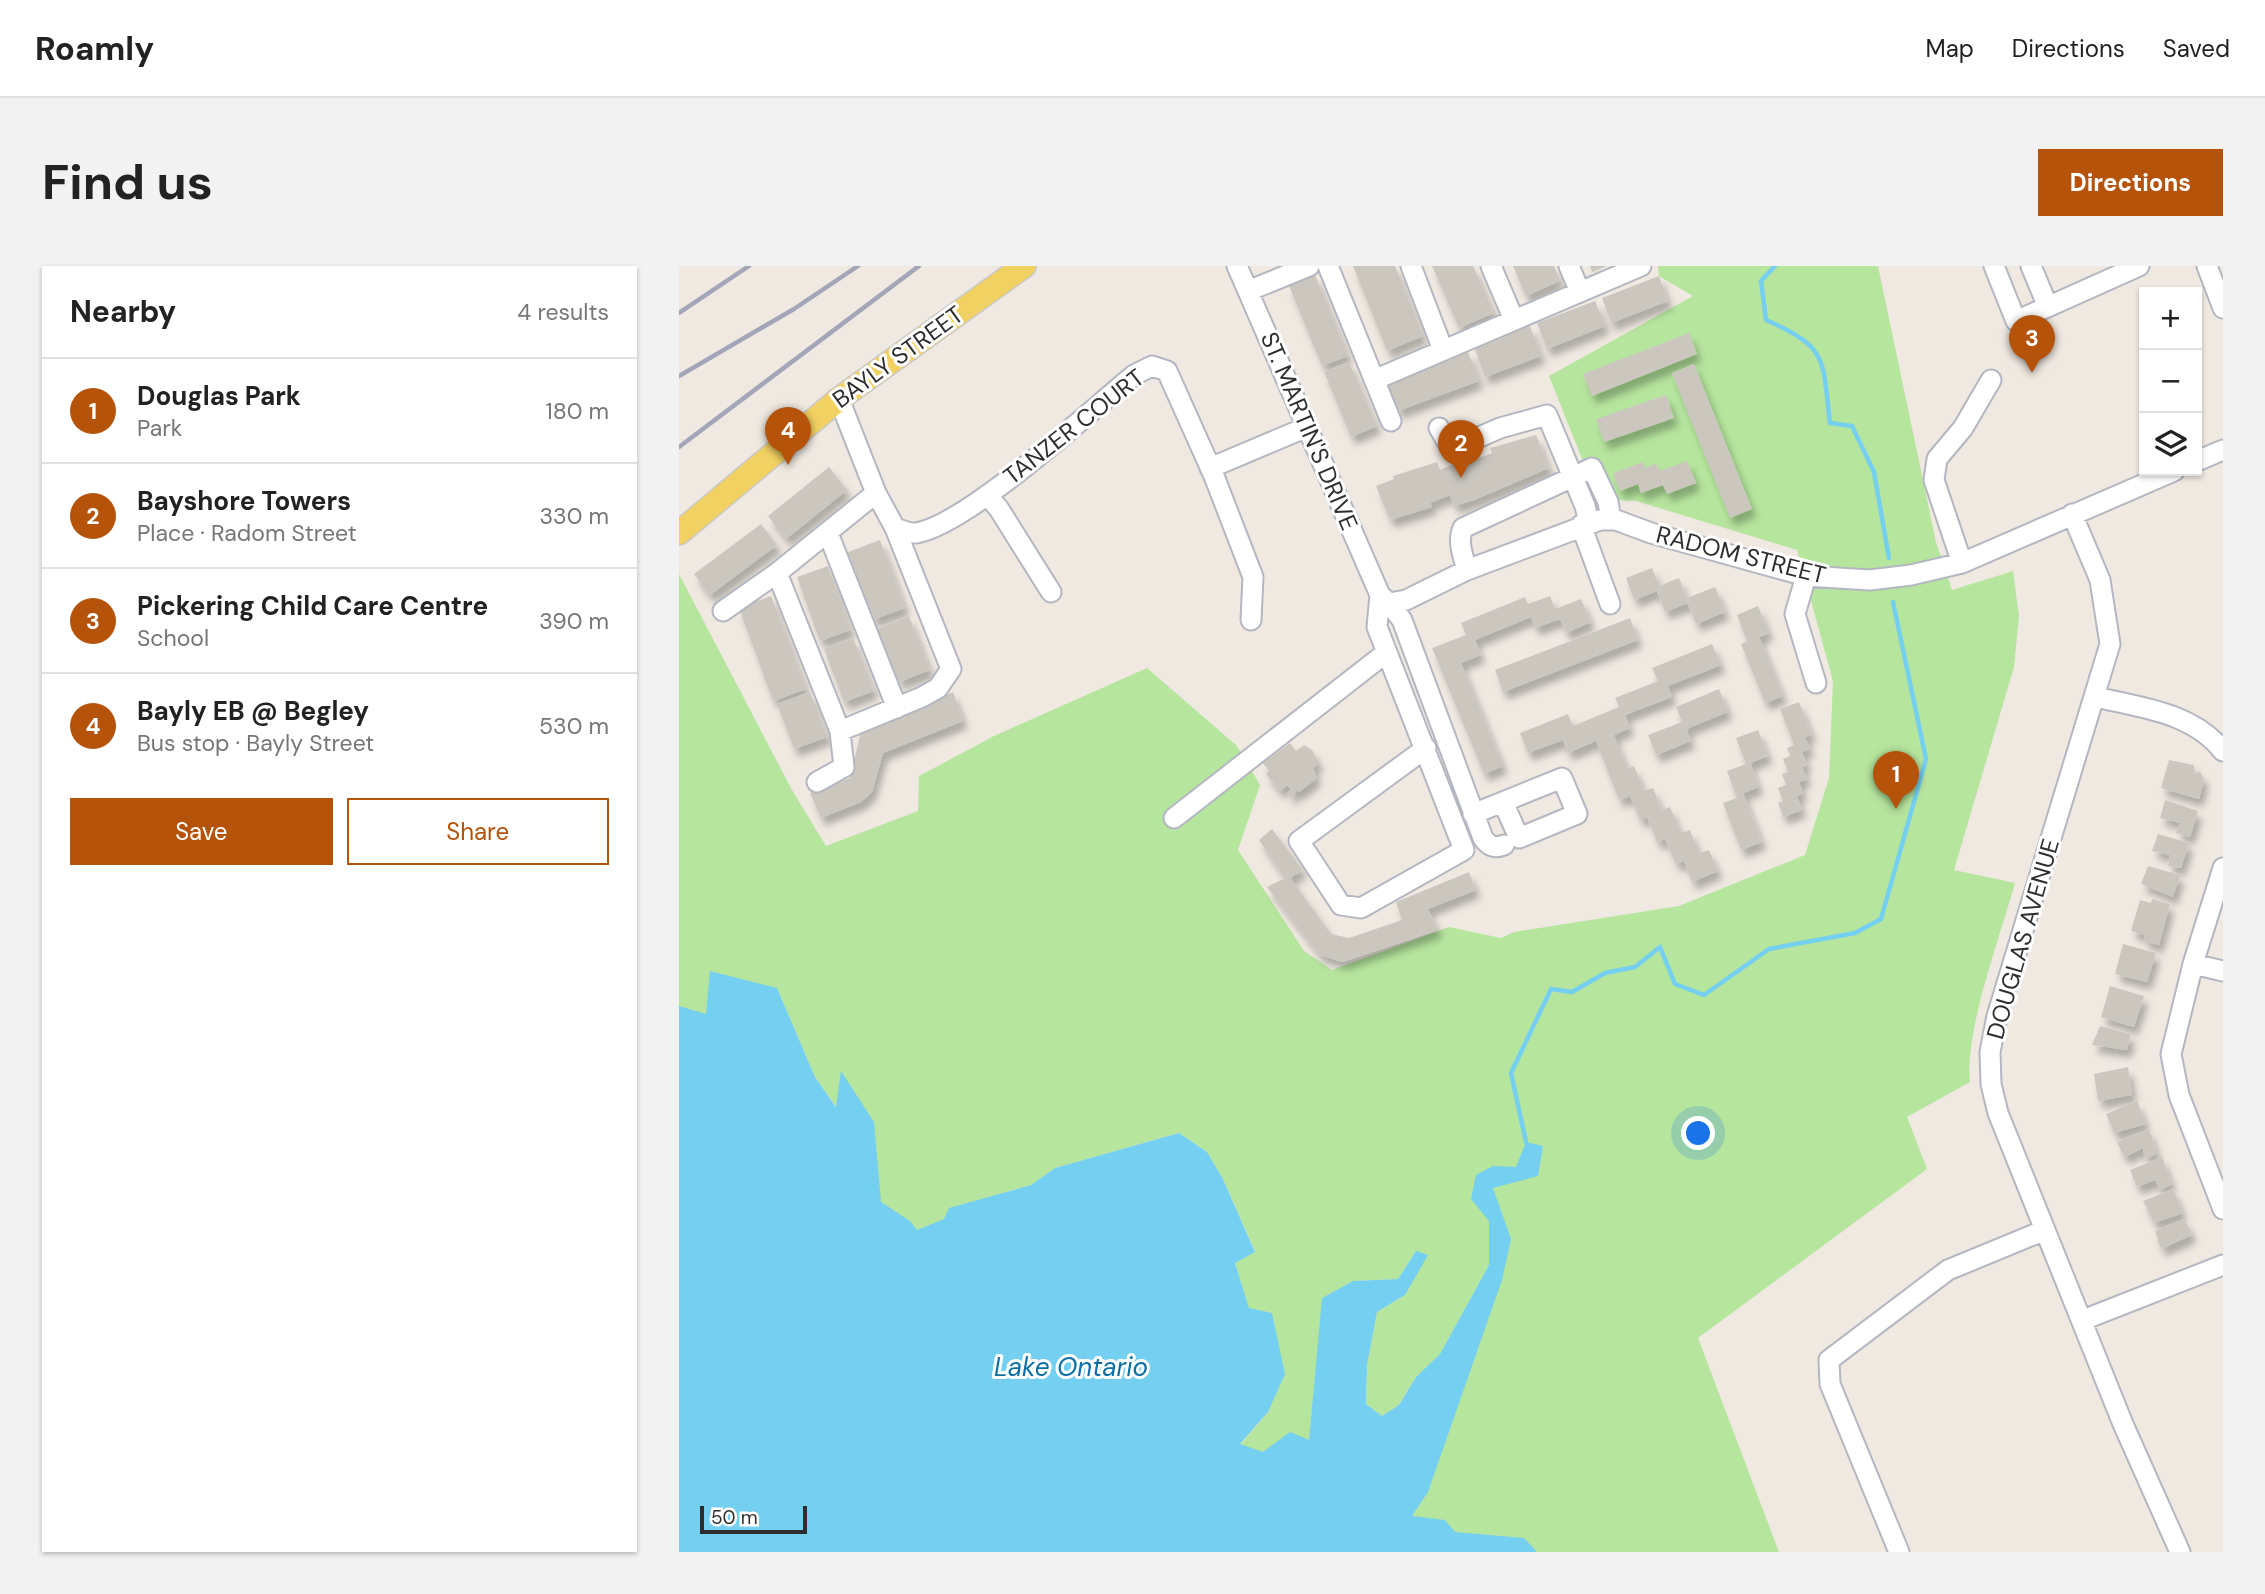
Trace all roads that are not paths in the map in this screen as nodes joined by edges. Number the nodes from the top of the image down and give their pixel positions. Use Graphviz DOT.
graph roads {
  1 [pos="1024,266"];
  2 [pos="1237,266"];
  3 [pos="1309,266"];
  4 [pos="1328,266"];
  5 [pos="1411,266"];
  6 [pos="1491,266"];
  7 [pos="1569,266"];
  8 [pos="1641,266"];
  9 [pos="1994,266"];
  10 [pos="2031,266"];
  11 [pos="2139,266"];
  12 [pos="2207,266"];
  13 [pos="1248,291"];
  14 [pos="1580,292"];
  15 [pos="2048,307"];
  16 [pos="2223,308"];
  17 [pos="1514,320"];
  18 [pos="1443,350"];
  19 [pos="1374,380"];
  20 [pos="1991,380"];
  21 [pos="839,399"];
  22 [pos="1391,421"];
  23 [pos="1307,427"];
  24 [pos="1439,428"];
  25 [pos="2223,450"];
  26 [pos="2202,459"];
  27 [pos="1210,468"];
  28 [pos="1571,476"];
  29 [pos="2162,476"];
  30 [pos="876,494"];
  31 [pos="987,495"];
  32 [pos="2072,514"];
  33 [pos="1611,520"];
  34 [pos="1585,524"];
  35 [pos="895,528"];
  36 [pos="679,533"];
  37 [pos="828,533"];
  38 [pos="1962,563"];
  39 [pos="1467,570"];
  40 [pos="777,573"];
  41 [pos="1806,576"];
  42 [pos="1051,592"];
  43 [pos="1385,599"];
  44 [pos="1610,604"];
  45 [pos="723,611"];
  46 [pos="1251,620"];
  47 [pos="1387,652"];
  48 [pos="1816,683"];
  49 [pos="2096,697"];
  50 [pos="897,708"];
  51 [pos="840,732"];
  52 [pos="1426,748"];
  53 [pos="2223,751"];
  54 [pos="817,782"];
  55 [pos="1503,802"];
  56 [pos="1473,814"];
  57 [pos="1174,818"];
  58 [pos="1504,845"];
  59 [pos="2223,868"];
  60 [pos="2193,964"];
  61 [pos="2223,971"];
  62 [pos="2223,1209"];
  63 [pos="2045,1230"];
  64 [pos="2223,1265"];
  65 [pos="2083,1320"];
  66 [pos="1899,1552"];
  67 [pos="2180,1552"];
  1 -- 21 [label="main road, BAYLY STREET"];
  2 -- 13 [label="street, ST. MARTIN'S DRIVE"];
  3 -- 13 [label="street"];
  4 -- 19 [label="street"];
  5 -- 18 [label="street"];
  6 -- 17 [label="street"];
  7 -- 14 [label="street"];
  8 -- 14 [label="street"];
  9 -- 15 [label="street"];
  10 -- 15 [label="street"];
  11 -- 15 [label="street"];
  12 -- 16 [label="street"];
  13 -- 23 [label="street, ST. MARTIN'S DRIVE"];
  14 -- 17 [label="street"];
  17 -- 18 [label="street"];
  18 -- 19 [label="street"];
  19 -- 22 [label="street"];
  20 -- 38 [label="street"];
  21 -- 30 [label="street"];
  21 -- 36 [label="main road, BAYLY STREET"];
  23 -- 27 [label="street"];
  23 -- 43 [label="street, ST. MARTIN'S DRIVE"];
  24 -- 28 [label="street"];
  25 -- 26 [label="street"];
  27 -- 31 [label="street, TANZER COURT"];
  27 -- 46 [label="street, TANZER COURT"];
  28 -- 33 [label="street"];
  28 -- 34 [label="street"];
  28 -- 39 [label="street"];
  29 -- 32 [label="street, RADOM STREET"];
  30 -- 35 [label="street"];
  30 -- 37 [label="street"];
  31 -- 35 [label="street, TANZER COURT"];
  31 -- 42 [label="street"];
  32 -- 38 [label="street, RADOM STREET"];
  32 -- 49 [label="street, DOUGLAS AVENUE"];
  33 -- 34 [label="street, RADOM STREET"];
  33 -- 41 [label="street, RADOM STREET"];
  34 -- 39 [label="street, RADOM STREET"];
  34 -- 44 [label="street"];
  35 -- 50 [label="street"];
  37 -- 40 [label="street"];
  37 -- 50 [label="street"];
  38 -- 41 [label="street, RADOM STREET"];
  39 -- 43 [label="street, RADOM STREET"];
  40 -- 45 [label="street"];
  40 -- 51 [label="street"];
  41 -- 48 [label="street"];
  43 -- 47 [label="street, ST. MARTIN'S DRIVE"];
  43 -- 56 [label="street, ST. MARTIN'S DRIVE"];
  47 -- 52 [label="street, ST. MARTIN'S DRIVE"];
  47 -- 57 [label="street"];
  49 -- 53 [label="street"];
  49 -- 63 [label="street, DOUGLAS AVENUE"];
  50 -- 51 [label="street"];
  51 -- 54 [label="street"];
  52 -- 52 [label="street, ST. MARTIN'S DRIVE"];
  55 -- 56 [label="street"];
  56 -- 58 [label="street, ST. MARTIN'S DRIVE"];
  59 -- 60 [label="street"];
  60 -- 61 [label="street"];
  60 -- 62 [label="street"];
  63 -- 65 [label="street, DOUGLAS AVENUE"];
  63 -- 66 [label="street"];
  64 -- 65 [label="street"];
  65 -- 67 [label="street, DOUGLAS AVENUE"];
}
